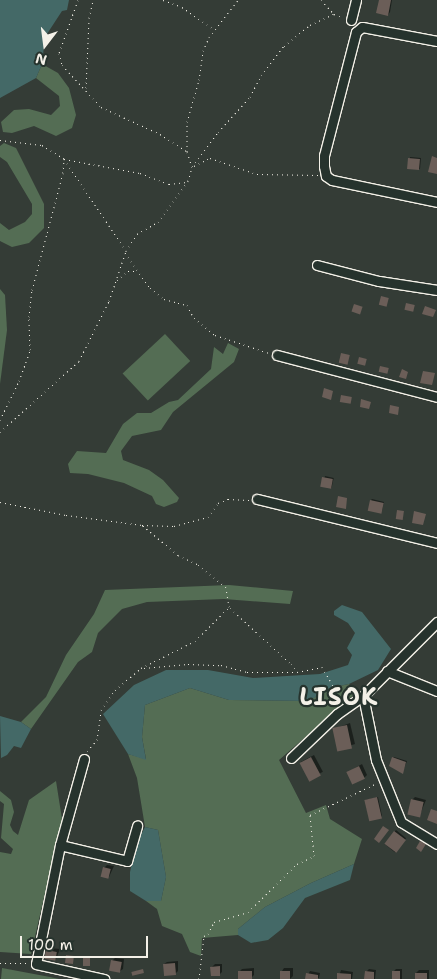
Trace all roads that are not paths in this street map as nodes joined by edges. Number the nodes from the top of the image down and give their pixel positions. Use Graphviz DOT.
graph roads {
  1 [pos="356,0"];
  2 [pos="351,20"];
  3 [pos="437,41"];
  4 [pos="437,202"];
  5 [pos="317,265"];
  6 [pos="437,290"];
  7 [pos="277,355"];
  8 [pos="437,396"];
  9 [pos="257,499"];
  10 [pos="437,543"];
  11 [pos="437,622"];
  12 [pos="387,671"];
  13 [pos="437,692"];
  14 [pos="363,696"];
  15 [pos="291,758"];
  16 [pos="84,759"];
  17 [pos="136,825"];
  18 [pos="437,844"];
  19 [pos="60,845"];
  20 [pos="104,979"];
  1 -- 2 [label="street"];
  3 -- 4 [label="street"];
  5 -- 6 [label="street"];
  7 -- 8 [label="street"];
  9 -- 10 [label="street"];
  11 -- 12 [label="street"];
  12 -- 13 [label="street"];
  12 -- 14 [label="street"];
  14 -- 15 [label="street"];
  14 -- 18 [label="street"];
  16 -- 19 [label="street"];
  17 -- 19 [label="street"];
  19 -- 20 [label="street"];
}
